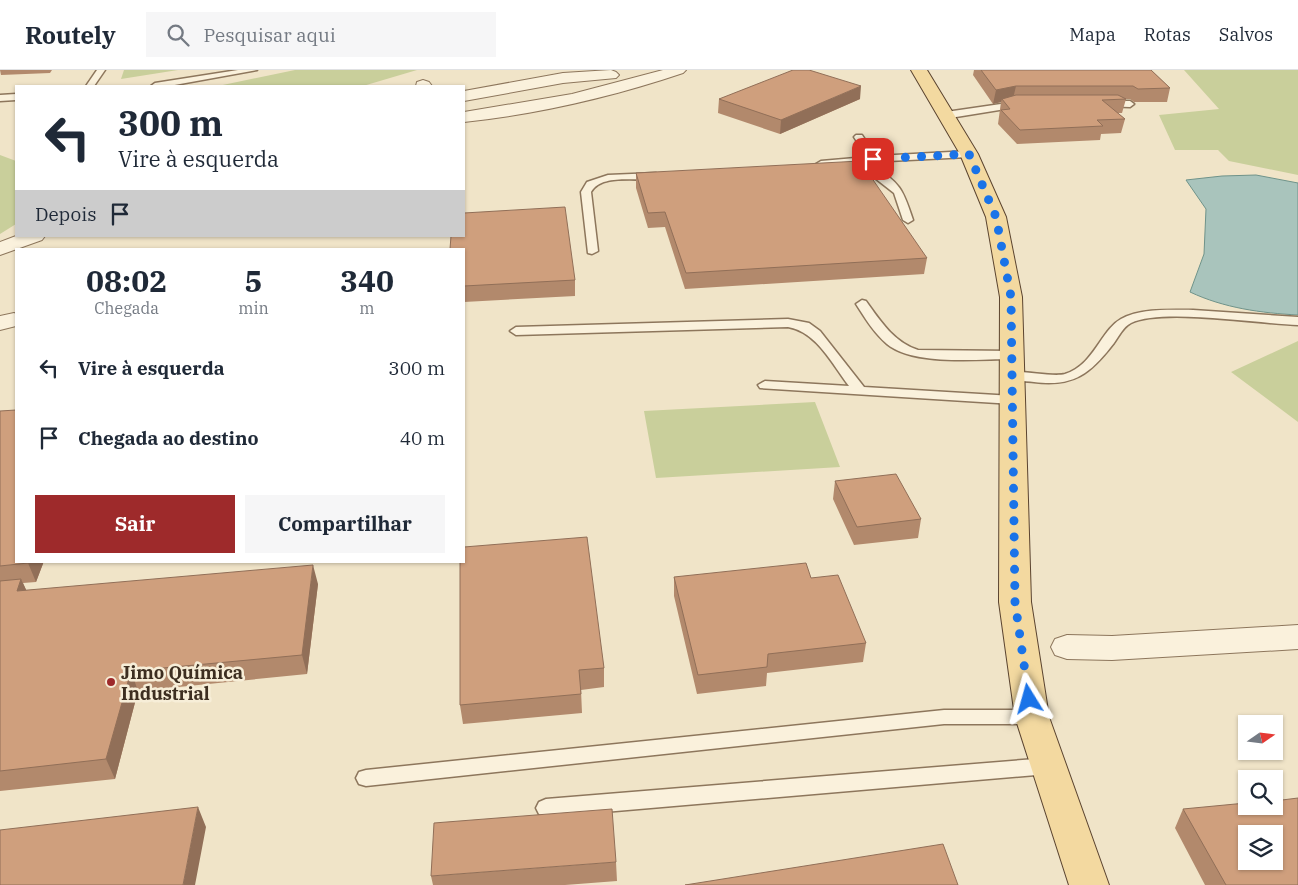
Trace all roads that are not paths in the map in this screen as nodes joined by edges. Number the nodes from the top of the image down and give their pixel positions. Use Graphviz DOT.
graph roads {
  1 [pos="101,70"];
  2 [pos="253,70"];
  3 [pos="676,70"];
  4 [pos="919,70"];
  5 [pos="561,74"];
  6 [pos="91,85"];
  7 [pos="161,85"];
  8 [pos="465,96"];
  9 [pos="15,97"];
  10 [pos="0,98"];
  11 [pos="1030,103"];
  12 [pos="1093,104"];
  13 [pos="1130,104"];
  14 [pos="946,115"];
  15 [pos="465,117"];
  16 [pos="859,137"];
  17 [pos="969,154"];
  18 [pos="873,159"];
  19 [pos="858,160"];
  20 [pos="810,166"];
  21 [pos="665,175"];
  22 [pos="908,220"];
  23 [pos="32,237"];
  24 [pos="0,249"];
  25 [pos="592,251"];
  26 [pos="862,304"];
  27 [pos="1298,322"];
  28 [pos="516,331"];
  29 [pos="1012,377"];
  30 [pos="765,385"];
  31 [pos="860,391"];
  32 [pos="1298,637"];
  33 [pos="1067,648"];
  34 [pos="1032,717"];
  35 [pos="1048,766"];
  36 [pos="366,778"];
  37 [pos="546,808"];
  38 [pos="1089,885"];
  1 -- 6 [label="lane"];
  2 -- 7 [label="lane"];
  3 -- 5 [label="street"];
  3 -- 15 [label="street"];
  4 -- 14 [label="main road"];
  5 -- 8 [label="street"];
  9 -- 10 [label="lane"];
  11 -- 14 [label="lane"];
  12 -- 13 [label="lane"];
  14 -- 17 [label="main road"];
  16 -- 18 [label="lane"];
  17 -- 18 [label="lane"];
  17 -- 29 [label="main road"];
  18 -- 19 [label="lane"];
  19 -- 20 [label="lane"];
  19 -- 22 [label="lane"];
  21 -- 25 [label="lane"];
  23 -- 24 [label="street"];
  26 -- 29 [label="lane"];
  27 -- 29 [label="lane"];
  28 -- 31 [label="lane"];
  29 -- 31 [label="lane"];
  29 -- 34 [label="main road"];
  30 -- 31 [label="lane"];
  32 -- 33 [label="street"];
  34 -- 35 [label="main road"];
  34 -- 36 [label="lane"];
  35 -- 37 [label="lane"];
  35 -- 38 [label="main road"];
}
